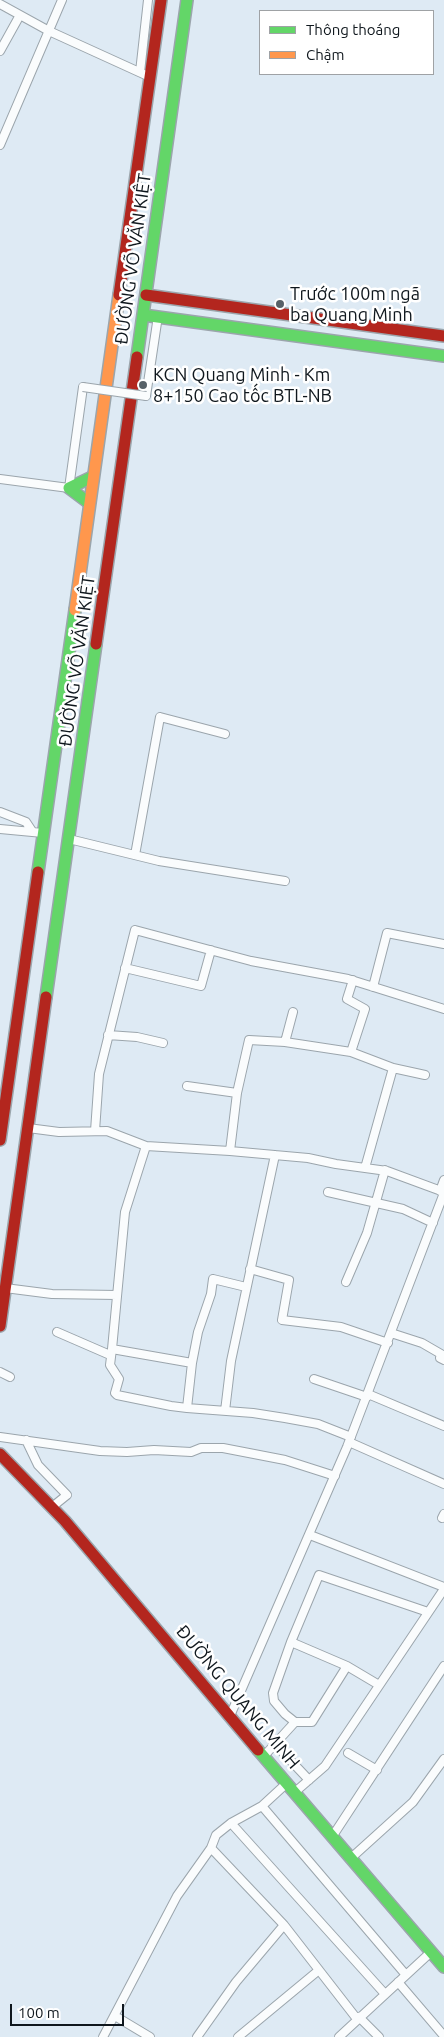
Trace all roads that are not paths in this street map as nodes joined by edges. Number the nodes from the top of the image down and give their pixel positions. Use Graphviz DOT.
graph roads {
  1 [pos="62,0"];
  2 [pos="148,0"];
  3 [pos="160,0"];
  4 [pos="187,0"];
  5 [pos="0,4"];
  6 [pos="20,15"];
  7 [pos="49,31"];
  8 [pos="0,51"];
  9 [pos="145,74"];
  10 [pos="3,132"];
  11 [pos="0,145"];
  12 [pos="132,293"];
  13 [pos="161,297"];
  14 [pos="130,313"];
  15 [pos="158,316"];
  16 [pos="444,336"];
  17 [pos="444,356"];
  18 [pos="0,479"];
  19 [pos="88,479"];
  20 [pos="69,488"];
  21 [pos="85,500"];
  22 [pos="225,734"];
  23 [pos="0,812"];
  24 [pos="0,829"];
  25 [pos="38,832"];
  26 [pos="69,839"];
  27 [pos="135,855"];
  28 [pos="285,881"];
  29 [pos="444,944"];
  30 [pos="211,950"];
  31 [pos="125,968"];
  32 [pos="353,980"];
  33 [pos="372,987"];
  34 [pos="444,1009"];
  35 [pos="293,1012"];
  36 [pos="108,1035"];
  37 [pos="285,1042"];
  38 [pos="163,1043"];
  39 [pos="351,1052"];
  40 [pos="393,1068"];
  41 [pos="5,1070"];
  42 [pos="425,1075"];
  43 [pos="187,1086"];
  44 [pos="237,1093"];
  45 [pos="28,1128"];
  46 [pos="95,1131"];
  47 [pos="0,1134"];
  48 [pos="146,1146"];
  49 [pos="230,1151"];
  50 [pos="275,1155"];
  51 [pos="365,1168"];
  52 [pos="385,1170"];
  53 [pos="444,1180"];
  54 [pos="328,1192"];
  55 [pos="443,1192"];
  56 [pos="377,1202"];
  57 [pos="433,1223"];
  58 [pos="250,1269"];
  59 [pos="346,1282"];
  60 [pos="246,1287"];
  61 [pos="5,1288"];
  62 [pos="117,1295"];
  63 [pos="0,1326"];
  64 [pos="57,1332"];
  65 [pos="391,1333"];
  66 [pos="388,1342"];
  67 [pos="111,1352"];
  68 [pos="444,1360"];
  69 [pos="192,1363"];
  70 [pos="0,1372"];
  71 [pos="10,1377"];
  72 [pos="314,1379"];
  73 [pos="368,1396"];
  74 [pos="188,1408"];
  75 [pos="225,1411"];
  76 [pos="444,1426"];
  77 [pos="0,1437"];
  78 [pos="350,1439"];
  79 [pos="26,1440"];
  80 [pos="0,1454"];
  81 [pos="335,1476"];
  82 [pos="444,1484"];
  83 [pos="52,1507"];
  84 [pos="310,1535"];
  85 [pos="444,1588"];
  86 [pos="428,1612"];
  87 [pos="291,1642"];
  88 [pos="347,1666"];
  89 [pos="444,1666"];
  90 [pos="378,1685"];
  91 [pos="230,1716"];
  92 [pos="295,1722"];
  93 [pos="275,1744"];
  94 [pos="348,1753"];
  95 [pos="264,1756"];
  96 [pos="444,1759"];
  97 [pos="377,1770"];
  98 [pos="309,1780"];
  99 [pos="291,1788"];
  100 [pos="262,1806"];
  101 [pos="231,1823"];
  102 [pos="332,1837"];
  103 [pos="211,1848"];
  104 [pos="350,1859"];
  105 [pos="284,1926"];
  106 [pos="431,1952"];
  107 [pos="444,1967"];
  108 [pos="319,1970"];
  109 [pos="406,1975"];
  110 [pos="398,1982"];
  111 [pos="385,1994"];
  112 [pos="115,2016"];
  113 [pos="358,2018"];
  114 [pos="444,2036"];
  115 [pos="103,2037"];
  116 [pos="150,2037"];
  117 [pos="197,2037"];
  118 [pos="238,2037"];
  119 [pos="339,2037"];
  120 [pos="379,2037"];
  1 -- 7 [label="street"];
  2 -- 9 [label="street"];
  3 -- 9 [label="main road, ĐƯỜNG VÕ VĂN KIỆT"];
  4 -- 12 [label="main road, ĐƯỜNG VÕ VĂN KIỆT"];
  5 -- 6 [label="street"];
  6 -- 7 [label="street"];
  6 -- 8 [label="street"];
  7 -- 9 [label="street"];
  7 -- 10 [label="street"];
  9 -- 12 [label="main road, ĐƯỜNG VÕ VĂN KIỆT"];
  10 -- 11 [label="street"];
  12 -- 13 [label="main road"];
  12 -- 14 [label="main road, ĐƯỜNG VÕ VĂN KIỆT"];
  12 -- 14 [label="main road, ĐƯỜNG VÕ VĂN KIỆT"];
  13 -- 15 [label="main road"];
  13 -- 16 [label="main road"];
  14 -- 15 [label="main road"];
  14 -- 19 [label="main road, ĐƯỜNG VÕ VĂN KIỆT"];
  14 -- 26 [label="main road, ĐƯỜNG VÕ VĂN KIỆT"];
  15 -- 17 [label="main road"];
  15 -- 20 [label="street, bridge"];
  18 -- 20 [label="street"];
  19 -- 20 [label="main road"];
  19 -- 21 [label="main road, ĐƯỜNG VÕ VĂN KIỆT"];
  20 -- 21 [label="main road"];
  21 -- 25 [label="main road, ĐƯỜNG VÕ VĂN KIỆT"];
  22 -- 27 [label="street"];
  23 -- 25 [label="street"];
  24 -- 25 [label="street"];
  25 -- 41 [label="main road, ĐƯỜNG VÕ VĂN KIỆT"];
  26 -- 27 [label="street"];
  26 -- 45 [label="main road, ĐƯỜNG VÕ VĂN KIỆT"];
  27 -- 28 [label="street"];
  29 -- 33 [label="street"];
  30 -- 31 [label="street"];
  30 -- 31 [label="street"];
  30 -- 32 [label="street"];
  31 -- 36 [label="street"];
  32 -- 33 [label="street"];
  32 -- 39 [label="street"];
  33 -- 34 [label="street"];
  35 -- 37 [label="street"];
  36 -- 38 [label="street"];
  36 -- 46 [label="street"];
  37 -- 39 [label="street"];
  37 -- 44 [label="street"];
  39 -- 40 [label="street"];
  40 -- 42 [label="street"];
  40 -- 51 [label="street"];
  41 -- 47 [label="main road, ĐƯỜNG VÕ VĂN KIỆT"];
  43 -- 44 [label="street"];
  44 -- 49 [label="street"];
  45 -- 46 [label="street"];
  45 -- 61 [label="main road, ĐƯỜNG VÕ VĂN KIỆT"];
  46 -- 48 [label="street"];
  48 -- 49 [label="street"];
  48 -- 62 [label="street"];
  49 -- 50 [label="street"];
  50 -- 51 [label="street"];
  50 -- 58 [label="street"];
  51 -- 52 [label="street"];
  52 -- 55 [label="street"];
  52 -- 56 [label="street"];
  53 -- 55 [label="street"];
  54 -- 56 [label="street"];
  55 -- 57 [label="street"];
  56 -- 57 [label="street"];
  56 -- 59 [label="street"];
  57 -- 65 [label="street"];
  58 -- 60 [label="street"];
  58 -- 66 [label="street"];
  60 -- 69 [label="street"];
  60 -- 75 [label="street"];
  61 -- 62 [label="street"];
  61 -- 63 [label="main road, ĐƯỜNG VÕ VĂN KIỆT"];
  62 -- 67 [label="street"];
  64 -- 67 [label="street"];
  65 -- 66 [label="street"];
  65 -- 68 [label="street"];
  66 -- 73 [label="street"];
  67 -- 69 [label="street"];
  67 -- 74 [label="street"];
  69 -- 74 [label="street"];
  70 -- 71 [label="street"];
  72 -- 73 [label="street"];
  73 -- 76 [label="street"];
  73 -- 78 [label="street"];
  74 -- 75 [label="street"];
  75 -- 78 [label="street"];
  77 -- 79 [label="street"];
  78 -- 81 [label="street"];
  78 -- 82 [label="street"];
  79 -- 81 [label="street"];
  79 -- 83 [label="street"];
  80 -- 83 [label="main road, ĐƯỜNG QUANG MINH"];
  81 -- 84 [label="street"];
  83 -- 91 [label="main road, ĐƯỜNG QUANG MINH"];
  84 -- 85 [label="street"];
  84 -- 91 [label="street"];
  85 -- 86 [label="street"];
  86 -- 87 [label="street"];
  86 -- 90 [label="street"];
  87 -- 88 [label="street"];
  87 -- 92 [label="street"];
  88 -- 90 [label="street"];
  88 -- 92 [label="street"];
  89 -- 97 [label="street"];
  90 -- 98 [label="street"];
  91 -- 95 [label="main road, ĐƯỜNG QUANG MINH"];
  92 -- 93 [label="street"];
  93 -- 95 [label="street"];
  93 -- 98 [label="street"];
  94 -- 97 [label="street"];
  95 -- 99 [label="main road, ĐƯỜNG QUANG MINH"];
  96 -- 104 [label="street"];
  97 -- 102 [label="street"];
  98 -- 99 [label="street"];
  99 -- 100 [label="street"];
  99 -- 102 [label="main road, ĐƯỜNG QUANG MINH"];
  100 -- 101 [label="street"];
  100 -- 109 [label="street"];
  101 -- 103 [label="street"];
  101 -- 111 [label="street"];
  102 -- 104 [label="main road, ĐƯỜNG QUANG MINH"];
  103 -- 105 [label="street"];
  103 -- 112 [label="street"];
  104 -- 106 [label="main road, ĐƯỜNG QUANG MINH"];
  105 -- 108 [label="street"];
  105 -- 117 [label="street"];
  106 -- 107 [label="main road, ĐƯỜNG QUANG MINH"];
  106 -- 109 [label="street"];
  108 -- 113 [label="street"];
  108 -- 118 [label="street"];
  109 -- 110 [label="street"];
  110 -- 111 [label="street"];
  110 -- 114 [label="street"];
  111 -- 113 [label="street"];
  112 -- 115 [label="street"];
  112 -- 116 [label="street"];
  113 -- 119 [label="street"];
  113 -- 120 [label="street"];
}
